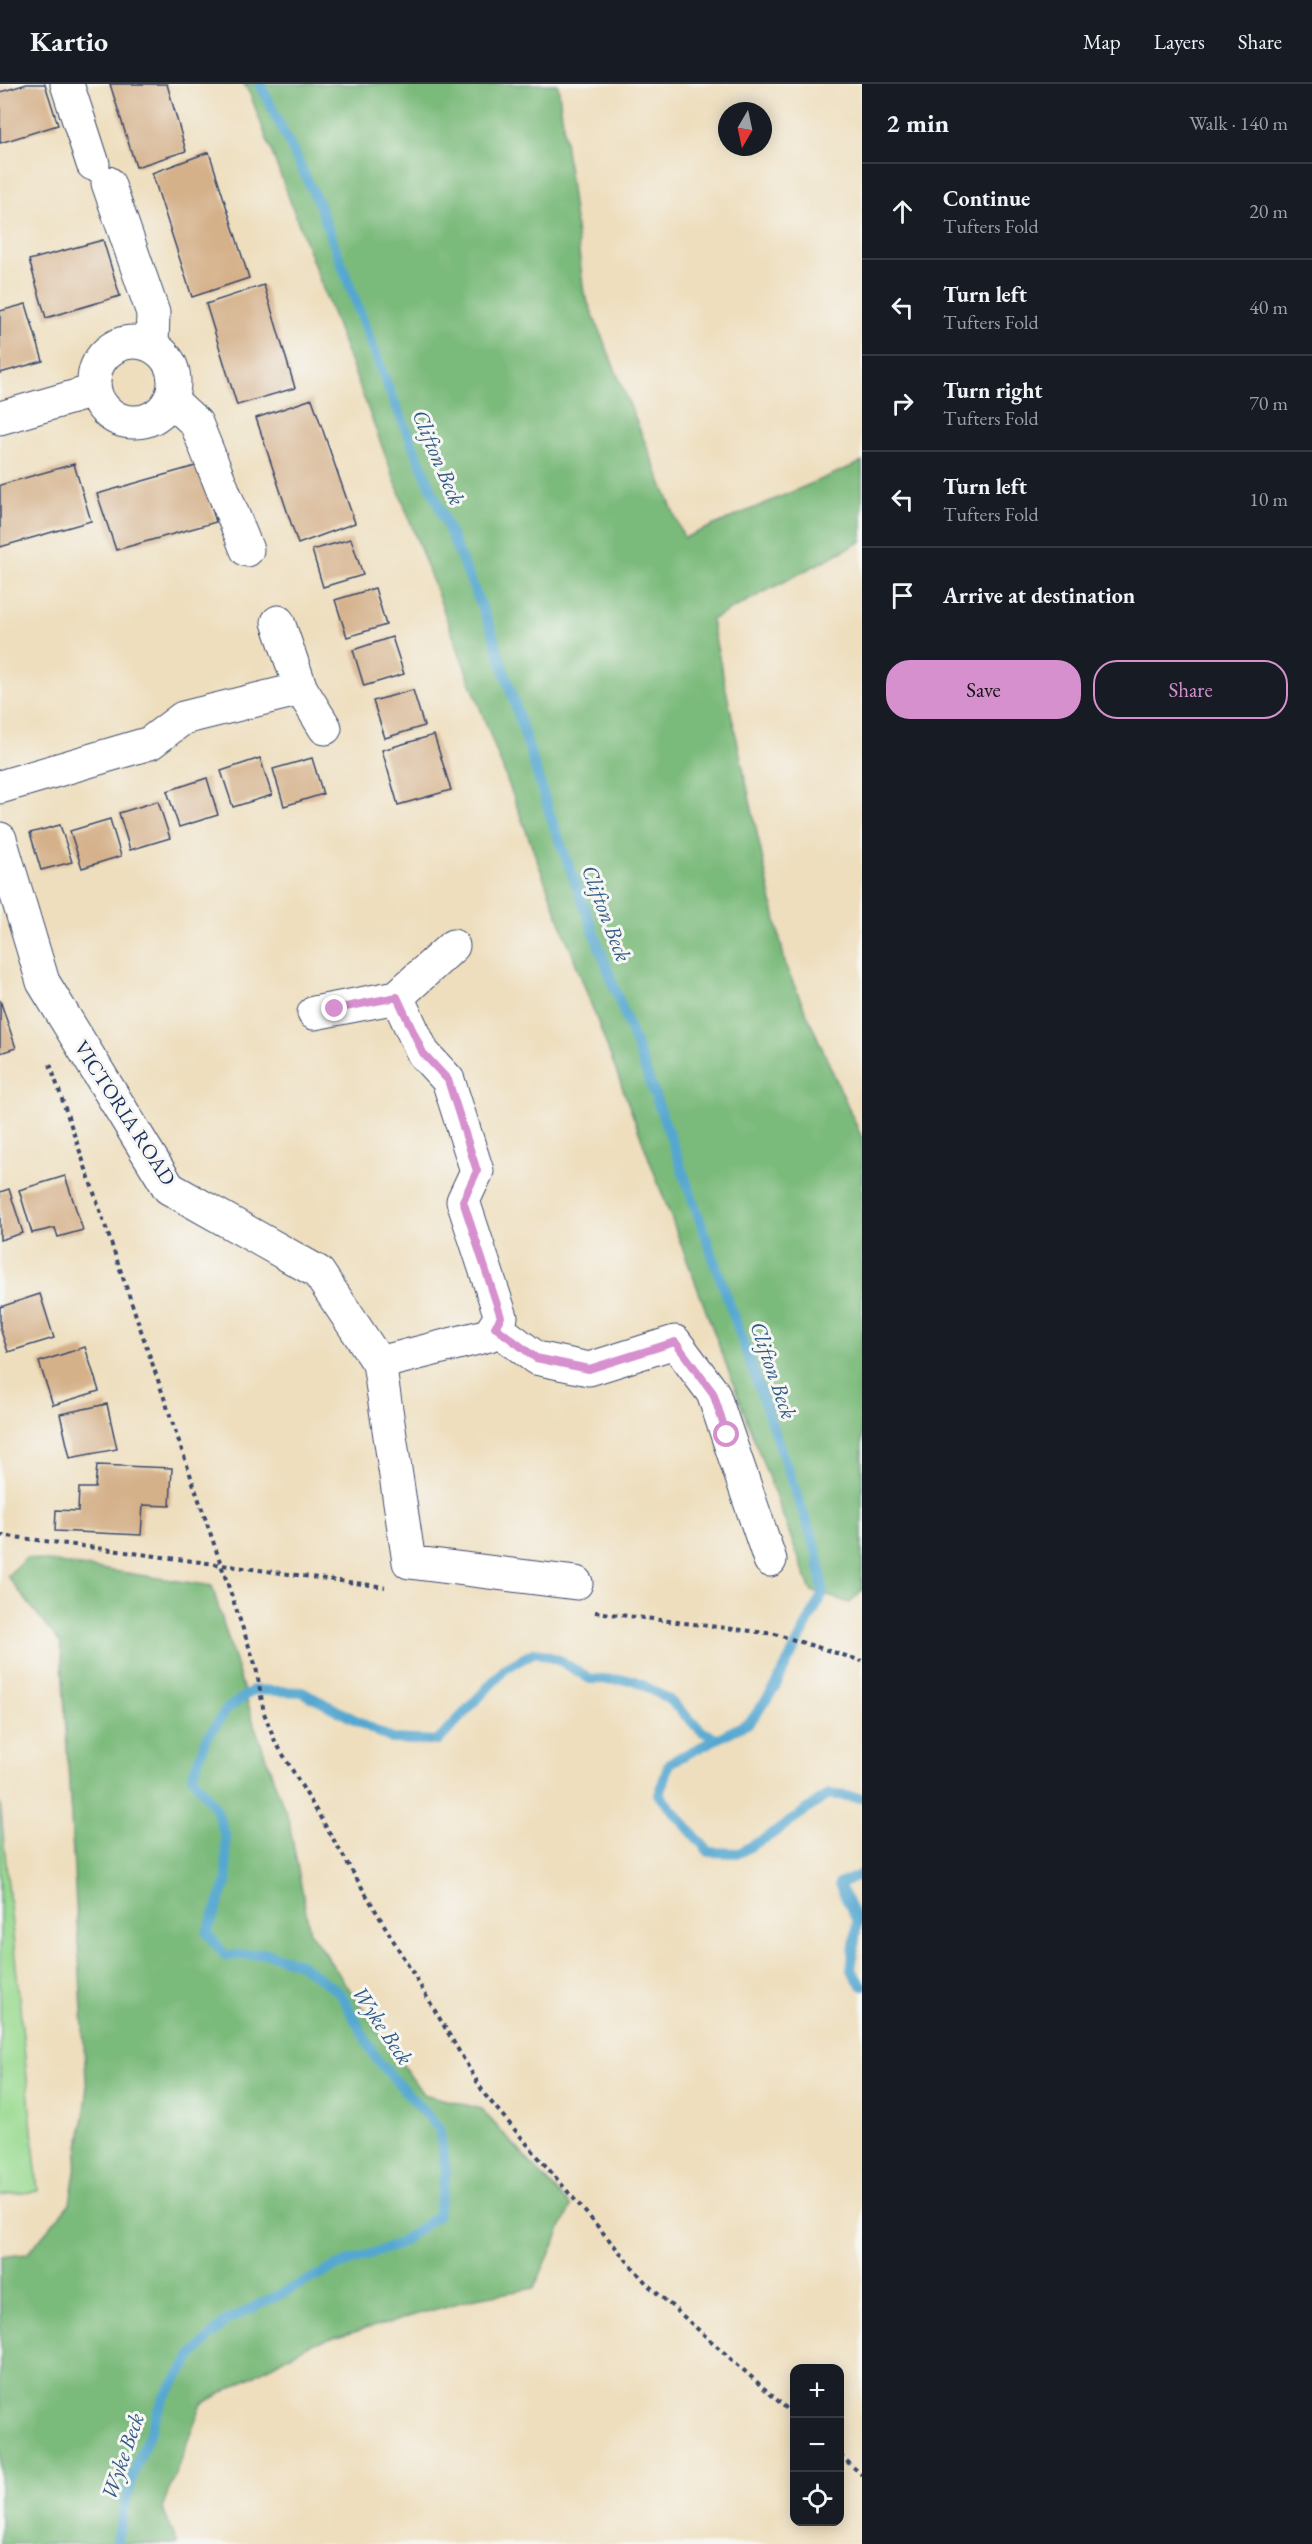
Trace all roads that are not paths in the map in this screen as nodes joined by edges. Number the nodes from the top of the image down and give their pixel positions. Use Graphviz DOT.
graph roads {
  1 [pos="67,84"];
  2 [pos="152,346"];
  3 [pos="94,391"];
  4 [pos="170,399"];
  5 [pos="0,418"];
  6 [pos="247,550"];
  7 [pos="279,622"];
  8 [pos="301,689"];
  9 [pos="325,728"];
  10 [pos="0,787"];
  11 [pos="0,839"];
  12 [pos="453,946"];
  13 [pos="397,997"];
  14 [pos="314,1013"];
  15 [pos="495,1327"];
  16 [pos="379,1363"];
  17 [pos="770,1560"];
  18 [pos="576,1583"];
  1 -- 2 [label="street"];
  2 -- 3 [label="street"];
  2 -- 4 [label="street"];
  3 -- 4 [label="street"];
  3 -- 5 [label="street"];
  4 -- 6 [label="street"];
  7 -- 8 [label="street"];
  8 -- 9 [label="street"];
  8 -- 10 [label="street"];
  11 -- 16 [label="street, VICTORIA ROAD"];
  12 -- 13 [label="street"];
  13 -- 14 [label="street"];
  13 -- 15 [label="street"];
  15 -- 16 [label="street"];
  15 -- 17 [label="street"];
  16 -- 18 [label="street, VICTORIA ROAD"];
}
